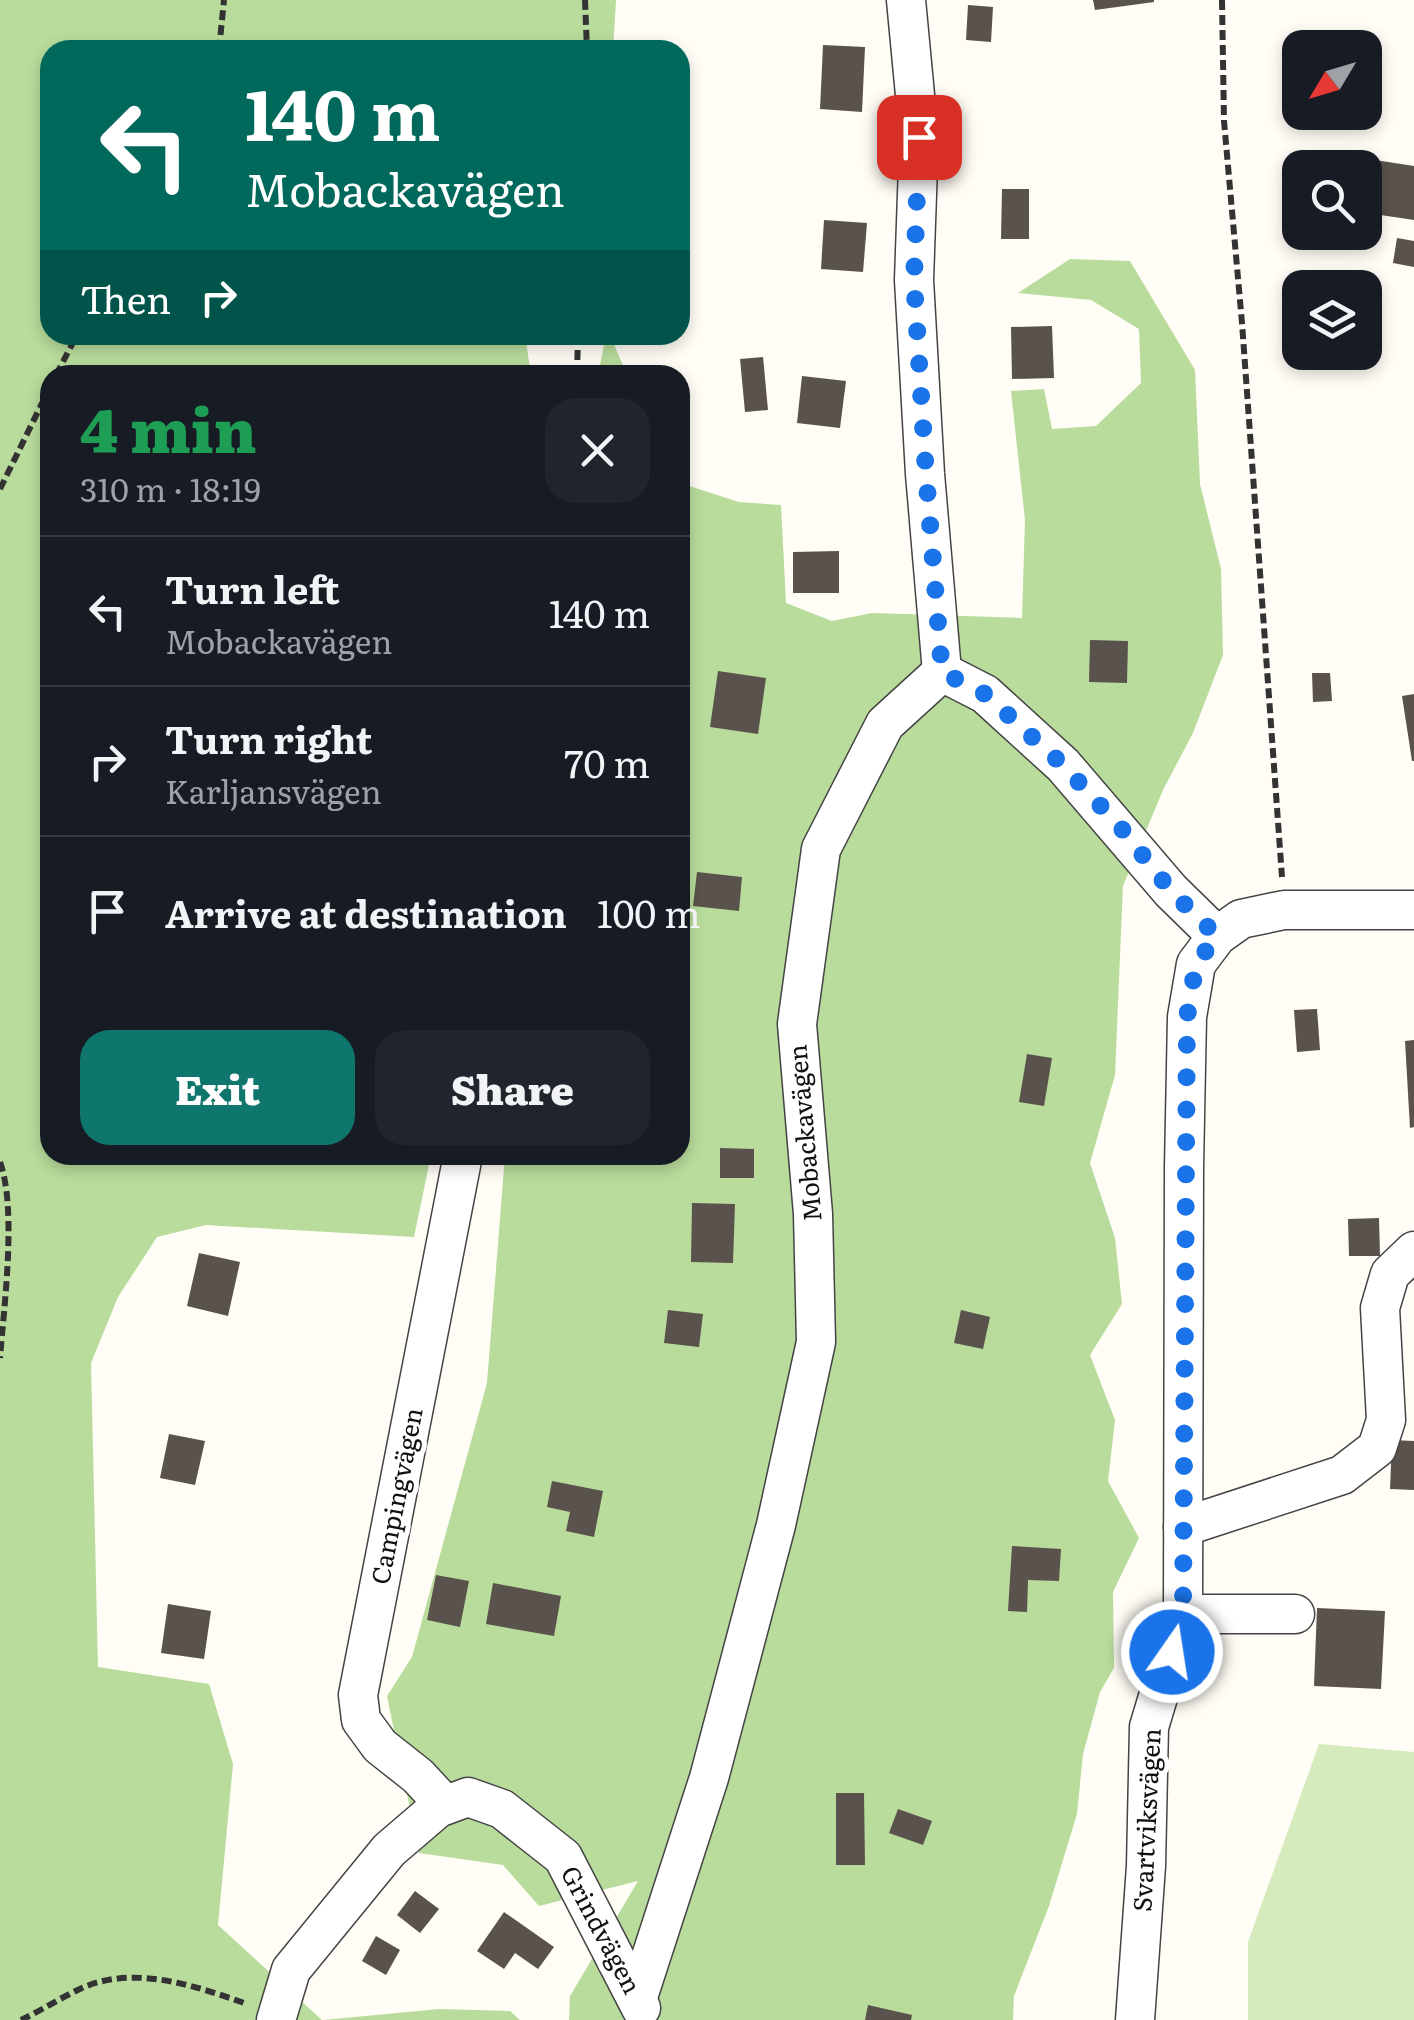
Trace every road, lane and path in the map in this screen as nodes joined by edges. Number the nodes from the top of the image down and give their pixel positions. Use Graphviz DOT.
graph roads {
  1 [pos="224,0"];
  2 [pos="585,0"];
  3 [pos="906,0"];
  4 [pos="1222,0"];
  5 [pos="221,40"];
  6 [pos="587,40"];
  7 [pos="40,407"];
  8 [pos="0,489"];
  9 [pos="942,672"];
  10 [pos="1284,910"];
  11 [pos="1414,910"];
  12 [pos="1217,936"];
  13 [pos="0,1162"];
  14 [pos="461,1165"];
  15 [pos="1414,1252"];
  16 [pos="0,1358"];
  17 [pos="1183,1527"];
  18 [pos="1183,1614"];
  19 [pos="1296,1614"];
  20 [pos="445,1805"];
  21 [pos="642,2009"];
  22 [pos="277,2017"];
  23 [pos="21,2020"];
  24 [pos="1135,2020"];
  1 -- 5 [label="path"];
  2 -- 6 [label="path"];
  3 -- 9 [label="street"];
  4 -- 10 [label="path"];
  7 -- 8 [label="path"];
  9 -- 12 [label="street"];
  9 -- 21 [label="street, Mobackavägen"];
  10 -- 11 [label="street"];
  10 -- 12 [label="street"];
  12 -- 17 [label="street, Svartviksvägen"];
  13 -- 16 [label="path"];
  14 -- 20 [label="street, Campingvägen"];
  15 -- 17 [label="street"];
  17 -- 18 [label="street, Svartviksvägen"];
  18 -- 19 [label="street"];
  18 -- 24 [label="street, Svartviksvägen"];
  20 -- 21 [label="street, Grindvägen"];
  20 -- 22 [label="street"];
  22 -- 23 [label="path"];
}
